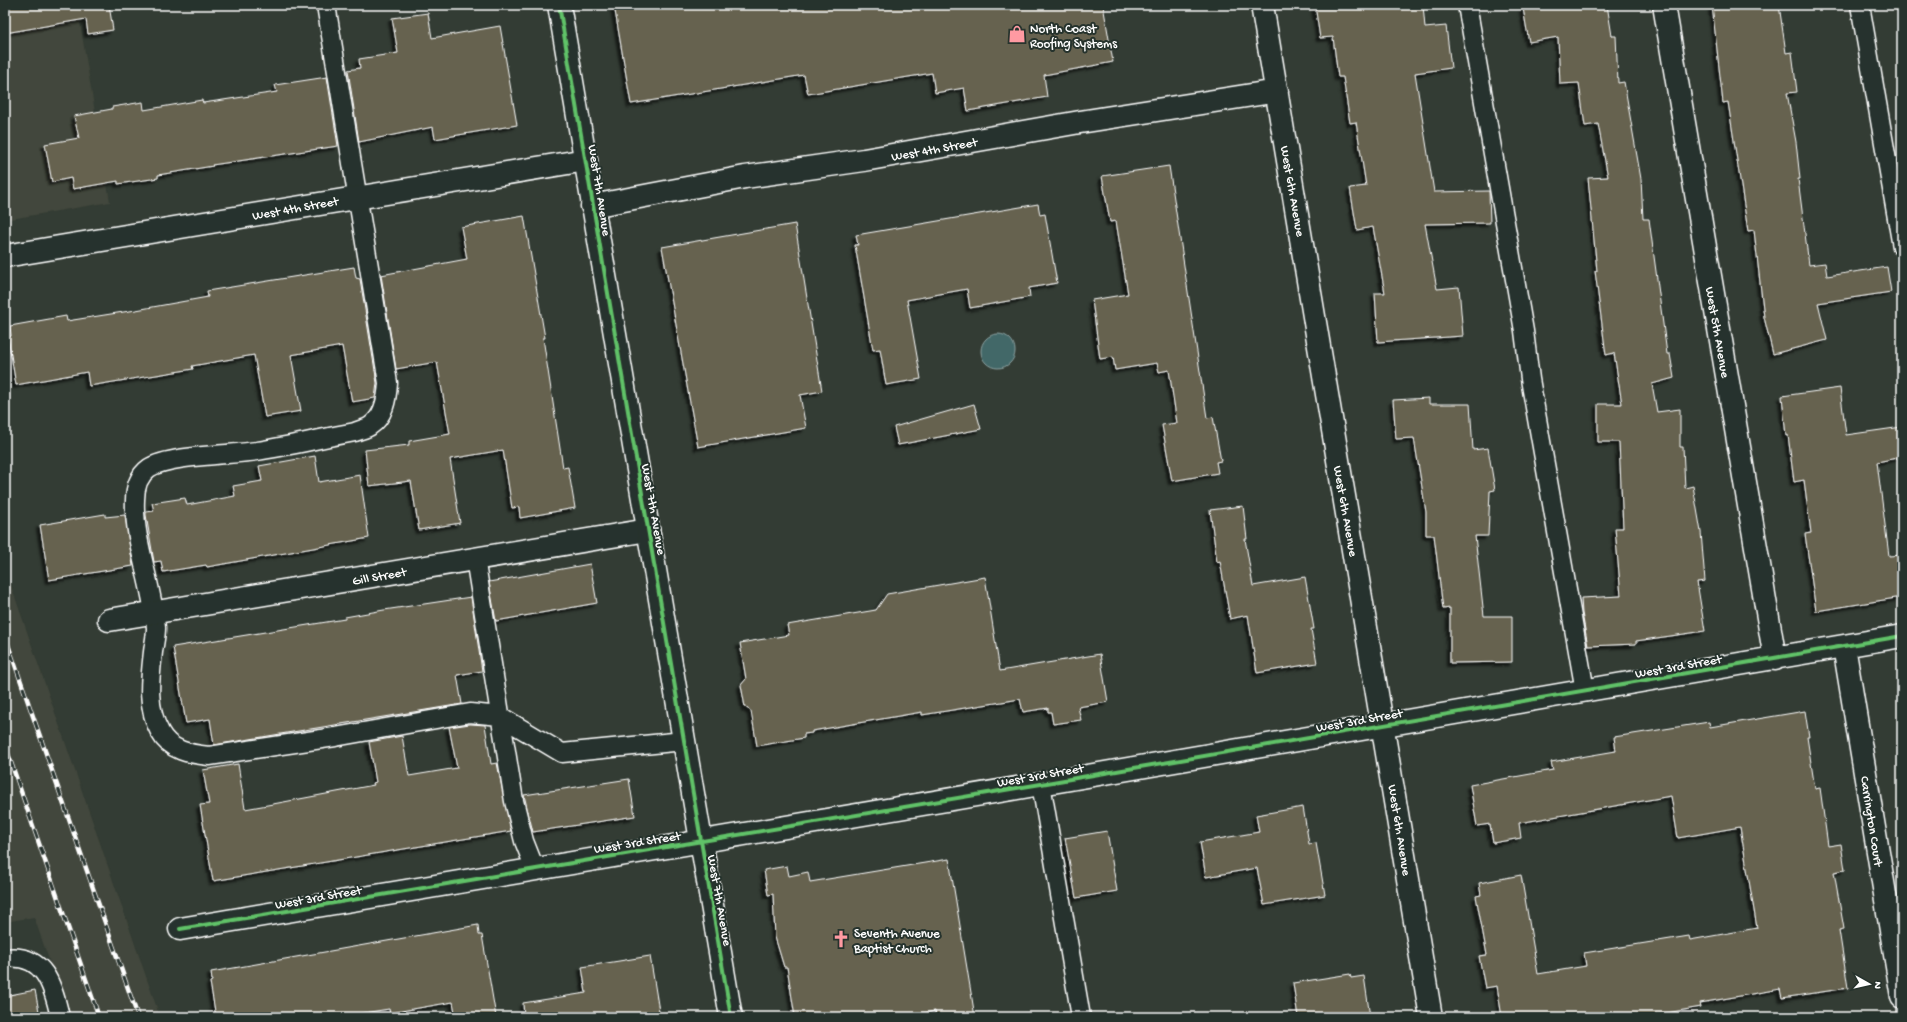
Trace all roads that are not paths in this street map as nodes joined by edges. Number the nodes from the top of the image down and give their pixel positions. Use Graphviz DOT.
graph roads {
  1 [pos="326,5"];
  2 [pos="559,5"];
  3 [pos="1262,5"];
  4 [pos="1467,5"];
  5 [pos="1664,5"];
  6 [pos="1860,5"];
  7 [pos="1277,91"];
  8 [pos="586,160"];
  9 [pos="357,197"];
  10 [pos="592,206"];
  11 [pos="1902,247"];
  12 [pos="5,256"];
  13 [pos="648,530"];
  14 [pos="475,558"];
  15 [pos="154,613"];
  16 [pos="109,620"];
  17 [pos="1902,636"];
  18 [pos="1844,646"];
  19 [pos="1775,659"];
  20 [pos="1585,691"];
  21 [pos="500,716"];
  22 [pos="1384,725"];
  23 [pos="684,741"];
  24 [pos="1041,784"];
  25 [pos="701,841"];
  26 [pos="535,869"];
  27 [pos="180,929"];
  28 [pos="5,958"];
  29 [pos="1902,997"];
  30 [pos="60,1017"];
  31 [pos="731,1017"];
  32 [pos="1081,1017"];
  33 [pos="1431,1017"];
  1 -- 9 [label="lane"];
  2 -- 8 [label="street, West 7th Avenue"];
  3 -- 7 [label="street, West 6th Avenue"];
  4 -- 20 [label="lane"];
  5 -- 19 [label="street, West 5th Avenue"];
  6 -- 11 [label="lane"];
  7 -- 10 [label="street, West 4th Street"];
  7 -- 22 [label="street, West 6th Avenue"];
  8 -- 9 [label="street, West 4th Street"];
  8 -- 10 [label="street, West 7th Avenue"];
  9 -- 12 [label="street, West 4th Street"];
  9 -- 15 [label="lane"];
  10 -- 13 [label="street, West 7th Avenue"];
  13 -- 14 [label="street, Gill Street"];
  13 -- 23 [label="street, West 7th Avenue"];
  14 -- 15 [label="street, Gill Street"];
  14 -- 21 [label="lane"];
  15 -- 16 [label="street, Gill Street"];
  15 -- 21 [label="lane"];
  17 -- 18 [label="street, West 3rd Street"];
  18 -- 19 [label="street, West 3rd Street"];
  18 -- 29 [label="street, Carrington Court"];
  19 -- 20 [label="street, West 3rd Street"];
  20 -- 22 [label="street, West 3rd Street"];
  21 -- 23 [label="lane"];
  21 -- 26 [label="lane"];
  22 -- 24 [label="street, West 3rd Street"];
  22 -- 33 [label="street, West 6th Avenue"];
  23 -- 25 [label="street, West 7th Avenue"];
  24 -- 25 [label="street, West 3rd Street"];
  24 -- 32 [label="lane"];
  25 -- 26 [label="street, West 3rd Street"];
  25 -- 31 [label="street, West 7th Avenue"];
  26 -- 27 [label="street, West 3rd Street"];
  28 -- 30 [label="lane"];
}
